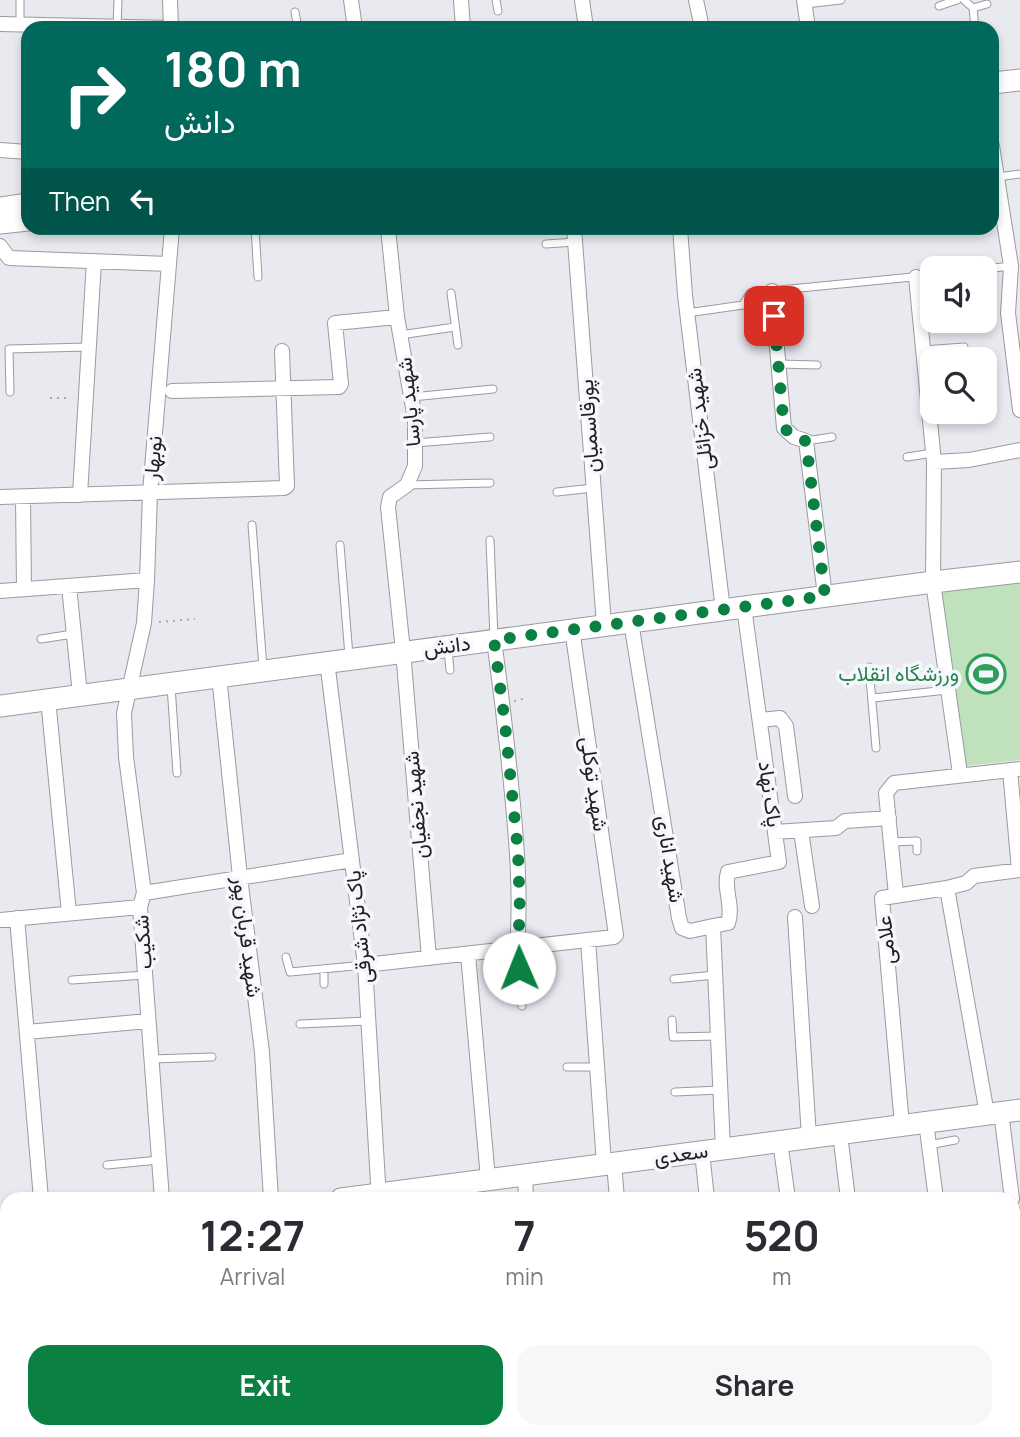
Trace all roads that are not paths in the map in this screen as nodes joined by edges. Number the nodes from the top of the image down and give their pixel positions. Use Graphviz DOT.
graph roads {
  1 [pos="20,0"];
  2 [pos="118,0"];
  3 [pos="170,0"];
  4 [pos="351,0"];
  5 [pos="461,0"];
  6 [pos="496,0"];
  7 [pos="582,0"];
  8 [pos="696,0"];
  9 [pos="841,0"];
  10 [pos="957,0"];
  11 [pos="964,0"];
  12 [pos="804,2"];
  13 [pos="988,4"];
  14 [pos="939,6"];
  15 [pos="973,8"];
  16 [pos="498,11"];
  17 [pos="295,12"];
  18 [pos="117,21"];
  19 [pos="171,21"];
  20 [pos="297,21"];
  21 [pos="354,21"];
  22 [pos="462,21"];
  23 [pos="585,21"];
  24 [pos="700,21"];
  25 [pos="807,21"];
  26 [pos="974,21"];
  27 [pos="0,24"];
  28 [pos="19,25"];
  29 [pos="1020,80"];
  30 [pos="999,82"];
  31 [pos="0,150"];
  32 [pos="21,152"];
  33 [pos="1020,174"];
  34 [pos="999,177"];
  35 [pos="21,205"];
  36 [pos="0,208"];
  37 [pos="21,221"];
  38 [pos="999,223"];
  39 [pos="0,224"];
  40 [pos="171,235"];
  41 [pos="255,235"];
  42 [pos="389,235"];
  43 [pos="574,235"];
  44 [pos="681,235"];
  45 [pos="546,244"];
  46 [pos="0,246"];
  47 [pos="94,261"];
  48 [pos="169,264"];
  49 [pos="1011,266"];
  50 [pos="997,268"];
  51 [pos="916,276"];
  52 [pos="920,276"];
  53 [pos="258,277"];
  54 [pos="772,291"];
  55 [pos="451,293"];
  56 [pos="1014,312"];
  57 [pos="687,313"];
  58 [pos="397,317"];
  59 [pos="455,327"];
  60 [pos="400,335"];
  61 [pos="458,345"];
  62 [pos="89,346"];
  63 [pos="964,346"];
  64 [pos="923,347"];
  65 [pos="954,347"];
  66 [pos="282,351"];
  67 [pos="778,364"];
  68 [pos="817,365"];
  69 [pos="1017,369"];
  70 [pos="282,388"];
  71 [pos="493,388"];
  72 [pos="172,391"];
  73 [pos="10,392"];
  74 [pos="411,397"];
  75 [pos="1020,410"];
  76 [pos="931,424"];
  77 [pos="490,437"];
  78 [pos="832,437"];
  79 [pos="806,441"];
  80 [pos="415,443"];
  81 [pos="1020,450"];
  82 [pos="907,457"];
  83 [pos="934,458"];
  84 [pos="490,483"];
  85 [pos="407,485"];
  86 [pos="594,488"];
  87 [pos="557,492"];
  88 [pos="150,493"];
  89 [pos="80,495"];
  90 [pos="23,496"];
  91 [pos="0,497"];
  92 [pos="252,525"];
  93 [pos="490,540"];
  94 [pos="340,545"];
  95 [pos="1020,572"];
  96 [pos="147,580"];
  97 [pos="933,582"];
  98 [pos="69,586"];
  99 [pos="24,589"];
  100 [pos="0,591"];
  101 [pos="825,596"];
  102 [pos="734,608"];
  103 [pos="631,622"];
  104 [pos="604,625"];
  105 [pos="572,629"];
  106 [pos="74,634"];
  107 [pos="41,639"];
  108 [pos="494,640"];
  109 [pos="447,646"];
  110 [pos="403,651"];
  111 [pos="350,658"];
  112 [pos="327,661"];
  113 [pos="869,667"];
  114 [pos="263,670"];
  115 [pos="450,670"];
  116 [pos="219,676"];
  117 [pos="170,682"];
  118 [pos="129,688"];
  119 [pos="947,690"];
  120 [pos="80,695"];
  121 [pos="873,698"];
  122 [pos="48,699"];
  123 [pos="0,706"];
  124 [pos="760,720"];
  125 [pos="876,748"];
  126 [pos="1015,769"];
  127 [pos="177,773"];
  128 [pos="960,775"];
  129 [pos="795,796"];
  130 [pos="889,818"];
  131 [pos="801,831"];
  132 [pos="775,832"];
  133 [pos="891,842"];
  134 [pos="916,851"];
  135 [pos="352,860"];
  136 [pos="1019,870"];
  137 [pos="240,877"];
  138 [pos="947,888"];
  139 [pos="897,895"];
  140 [pos="142,900"];
  141 [pos="812,906"];
  142 [pos="69,913"];
  143 [pos="795,917"];
  144 [pos="17,918"];
  145 [pos="0,920"];
  146 [pos="713,926"];
  147 [pos="588,940"];
  148 [pos="517,948"];
  149 [pos="468,954"];
  150 [pos="286,957"];
  151 [pos="429,958"];
  152 [pos="365,965"];
  153 [pos="324,969"];
  154 [pos="145,975"];
  155 [pos="715,975"];
  156 [pos="674,979"];
  157 [pos="72,980"];
  158 [pos="324,984"];
  159 [pos="522,1006"];
  160 [pos="672,1020"];
  161 [pos="148,1021"];
  162 [pos="368,1021"];
  163 [pos="300,1024"];
  164 [pos="27,1032"];
  165 [pos="718,1036"];
  166 [pos="212,1058"];
  167 [pos="151,1059"];
  168 [pos="567,1067"];
  169 [pos="597,1067"];
  170 [pos="720,1090"];
  171 [pos="675,1092"];
  172 [pos="1003,1112"];
  173 [pos="926,1122"];
  174 [pos="902,1125"];
  175 [pos="840,1133"];
  176 [pos="809,1138"];
  177 [pos="955,1140"];
  178 [pos="780,1141"];
  179 [pos="929,1145"];
  180 [pos="713,1150"];
  181 [pos="159,1160"];
  182 [pos="609,1164"];
  183 [pos="107,1165"];
  184 [pos="524,1175"];
  185 [pos="488,1180"];
  186 [pos="459,1191"];
  187 [pos="40,1192"];
  188 [pos="161,1192"];
  189 [pos="271,1192"];
  190 [pos="379,1192"];
  191 [pos="525,1192"];
  192 [pos="615,1192"];
  193 [pos="708,1192"];
  194 [pos="787,1192"];
  195 [pos="847,1192"];
  196 [pos="935,1192"];
  197 [pos="1011,1192"];
  1 -- 28 [label="lane"];
  2 -- 18 [label="lane"];
  3 -- 19 [label="street"];
  4 -- 21 [label="street"];
  5 -- 22 [label="street"];
  6 -- 16 [label="lane"];
  7 -- 23 [label="street"];
  8 -- 24 [label="street"];
  9 -- 12 [label="lane"];
  10 -- 14 [label="lane"];
  11 -- 15 [label="lane"];
  12 -- 25 [label="street"];
  13 -- 15 [label="lane"];
  15 -- 26 [label="lane"];
  17 -- 20 [label="lane"];
  27 -- 28 [label="street"];
  29 -- 30 [label="street"];
  31 -- 32 [label="street"];
  33 -- 34 [label="lane"];
  35 -- 36 [label="street"];
  37 -- 39 [label="street"];
  38 -- 49 [label="street"];
  40 -- 48 [label="street, نوبهار"];
  41 -- 53 [label="lane"];
  42 -- 58 [label="street, شهید پارسا"];
  43 -- 45 [label="lane"];
  43 -- 86 [label="street, پورقاسمیان"];
  44 -- 57 [label="street, شهید خزائلی"];
  46 -- 47 [label="street"];
  47 -- 48 [label="street"];
  47 -- 62 [label="street"];
  48 -- 88 [label="street, نوبهار"];
  49 -- 50 [label="lane"];
  49 -- 56 [label="street"];
  51 -- 52 [label="lane"];
  51 -- 54 [label="lane"];
  51 -- 64 [label="street"];
  54 -- 57 [label="lane"];
  54 -- 67 [label="street"];
  55 -- 59 [label="lane"];
  56 -- 69 [label="street"];
  57 -- 102 [label="street, شهید خزائلی"];
  58 -- 60 [label="street, شهید پارسا"];
  58 -- 70 [label="street"];
  59 -- 60 [label="lane"];
  59 -- 61 [label="lane"];
  60 -- 74 [label="street, شهید پارسا"];
  62 -- 73 [label="lane"];
  62 -- 89 [label="street"];
  63 -- 65 [label="lane"];
  66 -- 70 [label="street"];
  67 -- 68 [label="lane"];
  67 -- 79 [label="street"];
  69 -- 75 [label="street"];
  70 -- 72 [label="street"];
  70 -- 88 [label="street"];
  71 -- 74 [label="lane"];
  74 -- 80 [label="street, شهید پارسا"];
  76 -- 83 [label="street"];
  77 -- 80 [label="lane"];
  78 -- 79 [label="lane"];
  79 -- 101 [label="street"];
  80 -- 85 [label="street, شهید پارسا"];
  81 -- 83 [label="street"];
  82 -- 83 [label="lane"];
  83 -- 97 [label="street"];
  84 -- 85 [label="lane"];
  85 -- 110 [label="street, شهید پارسا"];
  86 -- 87 [label="lane"];
  86 -- 104 [label="street, پورقاسمیان"];
  88 -- 89 [label="street"];
  88 -- 96 [label="street, نوبهار"];
  89 -- 90 [label="street"];
  90 -- 91 [label="street"];
  90 -- 99 [label="street"];
  92 -- 114 [label="lane"];
  93 -- 108 [label="lane"];
  94 -- 111 [label="lane"];
  95 -- 97 [label="street, دانش"];
  96 -- 98 [label="street"];
  96 -- 118 [label="street, نوبهار"];
  97 -- 101 [label="street, دانش"];
  97 -- 119 [label="street"];
  98 -- 99 [label="street"];
  98 -- 106 [label="street"];
  99 -- 100 [label="street"];
  101 -- 102 [label="street, دانش"];
  102 -- 103 [label="street, دانش"];
  102 -- 124 [label="street, پاک نهاد"];
  103 -- 104 [label="street, دانش"];
  103 -- 146 [label="street, شهید اناری"];
  104 -- 105 [label="street, دانش"];
  105 -- 108 [label="street, دانش"];
  105 -- 147 [label="street, شهید توکلی"];
  106 -- 107 [label="lane"];
  106 -- 120 [label="street"];
  108 -- 109 [label="street, دانش"];
  108 -- 148 [label="street"];
  109 -- 110 [label="street, دانش"];
  109 -- 115 [label="lane"];
  110 -- 111 [label="street, دانش"];
  110 -- 151 [label="street, شهید نجفیان"];
  111 -- 112 [label="street, دانش"];
  112 -- 114 [label="street, دانش"];
  112 -- 135 [label="street, پاک نژاد شرقی"];
  113 -- 121 [label="lane"];
  114 -- 116 [label="street, دانش"];
  116 -- 117 [label="street, دانش"];
  116 -- 137 [label="street, شهید قربان پور"];
  117 -- 118 [label="street, دانش"];
  117 -- 127 [label="lane"];
  118 -- 120 [label="street, دانش"];
  118 -- 140 [label="street, شکیب"];
  119 -- 121 [label="lane"];
  119 -- 128 [label="street"];
  120 -- 122 [label="street, دانش"];
  121 -- 125 [label="lane"];
  122 -- 123 [label="street, دانش"];
  122 -- 142 [label="street"];
  124 -- 129 [label="street"];
  124 -- 132 [label="street, پاک نهاد"];
  126 -- 128 [label="street"];
  126 -- 136 [label="street"];
  128 -- 130 [label="street"];
  130 -- 131 [label="street"];
  130 -- 133 [label="street"];
  131 -- 132 [label="street"];
  131 -- 141 [label="street"];
  132 -- 146 [label="street, پاک نهاد"];
  133 -- 134 [label="lane"];
  133 -- 139 [label="street"];
  135 -- 137 [label="street"];
  135 -- 152 [label="street, پاک نژاد شرقی"];
  136 -- 138 [label="street, علامی"];
  137 -- 140 [label="street"];
  137 -- 189 [label="street, شهید قربان پور"];
  138 -- 139 [label="street, علامی"];
  138 -- 172 [label="street"];
  139 -- 174 [label="street, علامی"];
  140 -- 142 [label="street"];
  140 -- 154 [label="street, شکیب"];
  142 -- 144 [label="street"];
  143 -- 176 [label="street"];
  144 -- 145 [label="street"];
  144 -- 164 [label="street"];
  146 -- 155 [label="street"];
  147 -- 148 [label="street"];
  147 -- 169 [label="street"];
  148 -- 149 [label="street"];
  148 -- 159 [label="lane"];
  149 -- 151 [label="street"];
  149 -- 185 [label="street"];
  150 -- 153 [label="lane"];
  151 -- 152 [label="street"];
  152 -- 153 [label="lane"];
  152 -- 162 [label="street, پاک نژاد شرقی"];
  153 -- 158 [label="lane"];
  154 -- 157 [label="lane"];
  154 -- 161 [label="street, شکیب"];
  155 -- 156 [label="lane"];
  155 -- 165 [label="street"];
  160 -- 165 [label="lane"];
  161 -- 164 [label="street"];
  161 -- 167 [label="street, شکیب"];
  162 -- 163 [label="lane"];
  162 -- 190 [label="street, پاک نژاد شرقی"];
  164 -- 187 [label="street"];
  165 -- 170 [label="street"];
  166 -- 167 [label="lane"];
  167 -- 181 [label="street, شکیب"];
  168 -- 169 [label="lane"];
  169 -- 182 [label="street"];
  170 -- 171 [label="lane"];
  170 -- 180 [label="street"];
  172 -- 173 [label="street, سعدی"];
  172 -- 197 [label="street"];
  173 -- 174 [label="street, سعدی"];
  173 -- 179 [label="street"];
  174 -- 175 [label="street, سعدی"];
  175 -- 176 [label="street, سعدی"];
  175 -- 195 [label="street"];
  176 -- 178 [label="street, سعدی"];
  177 -- 179 [label="lane"];
  178 -- 180 [label="street, سعدی"];
  178 -- 194 [label="street"];
  179 -- 196 [label="street"];
  180 -- 182 [label="street, سعدی"];
  180 -- 193 [label="street"];
  181 -- 183 [label="lane"];
  181 -- 188 [label="street, شکیب"];
  182 -- 184 [label="street, سعدی"];
  182 -- 192 [label="street"];
  184 -- 185 [label="street, سعدی"];
  184 -- 191 [label="street"];
  185 -- 186 [label="street, سعدی"];
}
